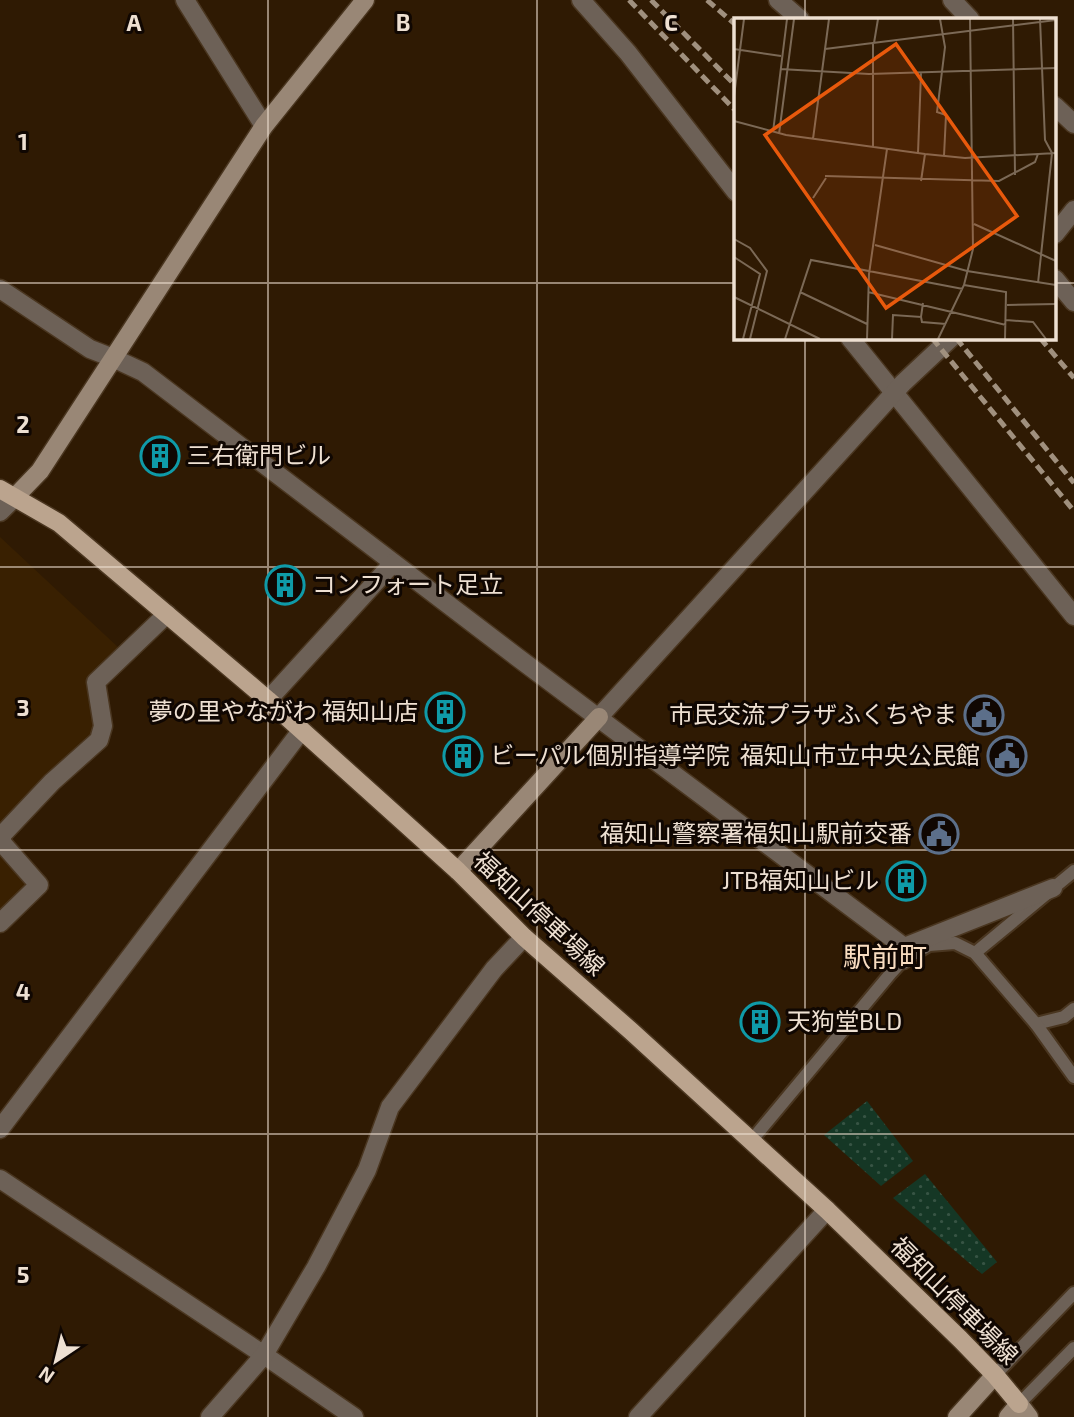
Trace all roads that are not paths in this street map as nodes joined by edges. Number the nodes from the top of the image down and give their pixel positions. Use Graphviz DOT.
graph roads {
  1 [pos="185,0"];
  2 [pos="365,0"];
  3 [pos="581,0"];
  4 [pos="778,0"];
  5 [pos="952,0"];
  6 [pos="799,18"];
  7 [pos="969,18"];
  8 [pos="1056,107"];
  9 [pos="1074,124"];
  10 [pos="264,126"];
  11 [pos="734,189"];
  12 [pos="1074,210"];
  13 [pos="1056,233"];
  14 [pos="1056,280"];
  15 [pos="0,289"];
  16 [pos="1074,302"];
  17 [pos="852,340"];
  18 [pos="949,340"];
  19 [pos="113,358"];
  20 [pos="894,394"];
  21 [pos="8,493"];
  22 [pos="0,512"];
  23 [pos="393,563"];
  24 [pos="167,614"];
  25 [pos="1074,616"];
  26 [pos="268,700"];
  27 [pos="598,717"];
  28 [pos="301,731"];
  29 [pos="458,871"];
  30 [pos="1074,871"];
  31 [pos="1053,888"];
  32 [pos="0,923"];
  33 [pos="524,937"];
  34 [pos="975,953"];
  35 [pos="903,954"];
  36 [pos="1074,1009"];
  37 [pos="1036,1024"];
  38 [pos="1074,1077"];
  39 [pos="0,1129"];
  40 [pos="751,1141"];
  41 [pos="0,1179"];
  42 [pos="827,1210"];
  43 [pos="1074,1293"];
  44 [pos="1074,1348"];
  45 [pos="264,1355"];
  46 [pos="995,1375"];
  47 [pos="1019,1413"];
  48 [pos="210,1417"];
  49 [pos="354,1417"];
  50 [pos="638,1417"];
  51 [pos="957,1417"];
  1 -- 10 [label="street"];
  2 -- 10 [label="street"];
  3 -- 11 [label="street"];
  4 -- 6 [label="street"];
  5 -- 7 [label="street"];
  8 -- 9 [label="street"];
  10 -- 19 [label="street"];
  12 -- 13 [label="street"];
  14 -- 16 [label="street"];
  15 -- 19 [label="street"];
  17 -- 20 [label="street"];
  18 -- 20 [label="street"];
  19 -- 21 [label="street"];
  19 -- 23 [label="street"];
  20 -- 25 [label="street"];
  20 -- 27 [label="street"];
  21 -- 22 [label="street"];
  21 -- 24 [label="main road, 福知山停車場線"];
  23 -- 26 [label="street"];
  23 -- 27 [label="street"];
  24 -- 26 [label="main road, 福知山停車場線"];
  24 -- 32 [label="street"];
  26 -- 28 [label="main road, 福知山停車場線"];
  27 -- 29 [label="street"];
  27 -- 35 [label="street"];
  28 -- 29 [label="main road, 福知山停車場線"];
  28 -- 39 [label="street"];
  29 -- 33 [label="main road, 福知山停車場線"];
  30 -- 31 [label="lane"];
  31 -- 34 [label="lane"];
  31 -- 35 [label="street"];
  33 -- 40 [label="main road, 福知山停車場線"];
  33 -- 45 [label="street"];
  34 -- 35 [label="lane"];
  34 -- 37 [label="lane"];
  35 -- 40 [label="lane"];
  36 -- 37 [label="lane"];
  37 -- 38 [label="lane"];
  40 -- 42 [label="main road, 福知山停車場線"];
  41 -- 45 [label="street"];
  42 -- 46 [label="main road, 福知山停車場線"];
  42 -- 50 [label="street"];
  43 -- 46 [label="lane"];
  44 -- 47 [label="lane"];
  45 -- 48 [label="street"];
  45 -- 49 [label="street"];
  46 -- 47 [label="main road, 福知山停車場線"];
  46 -- 51 [label="street"];
}
